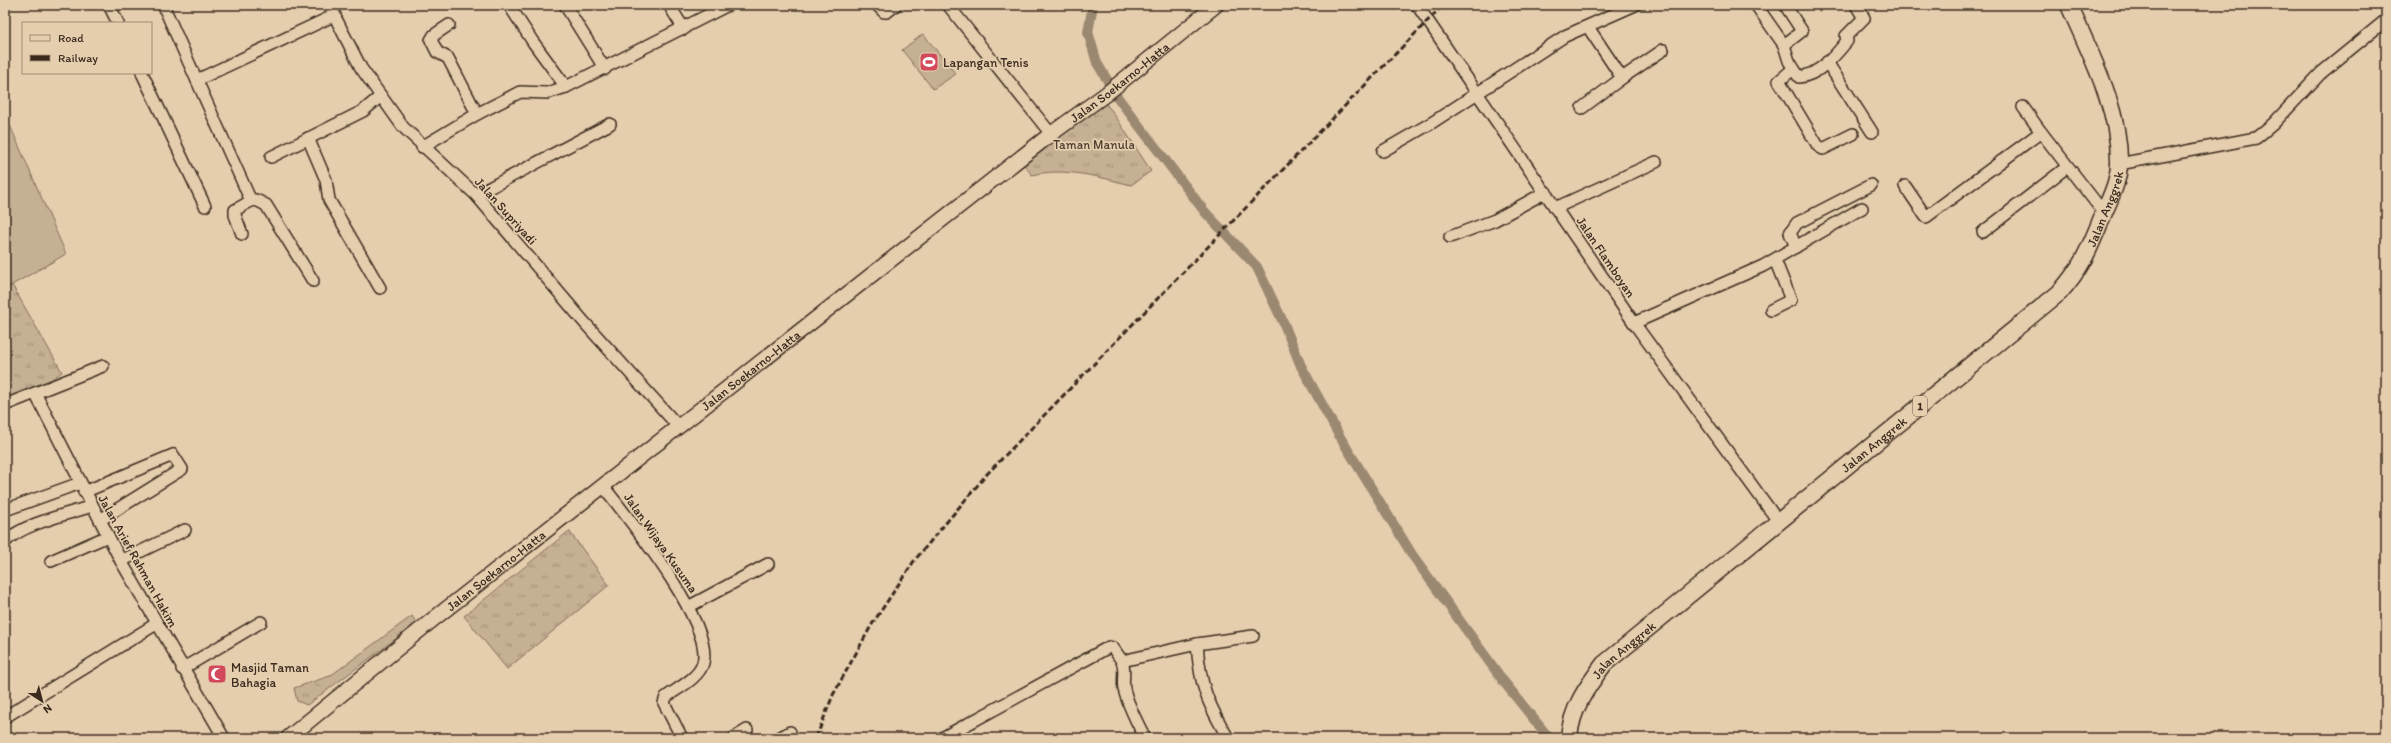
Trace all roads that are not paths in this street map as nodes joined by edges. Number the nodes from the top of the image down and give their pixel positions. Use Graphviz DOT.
graph roads {
  1 [pos="109,5"];
  2 [pos="163,5"];
  3 [pos="329,5"];
  4 [pos="509,5"];
  5 [pos="565,5"];
  6 [pos="669,5"];
  7 [pos="728,5"];
  8 [pos="877,5"];
  9 [pos="896,5"];
  10 [pos="948,5"];
  11 [pos="1216,5"];
  12 [pos="1417,5"];
  13 [pos="1635,5"];
  14 [pos="1756,5"];
  15 [pos="1785,5"];
  16 [pos="1856,5"];
  17 [pos="2069,5"];
  18 [pos="335,16"];
  19 [pos="2386,20"];
  20 [pos="118,22"];
  21 [pos="449,25"];
  22 [pos="1588,27"];
  23 [pos="684,29"];
  24 [pos="1784,45"];
  25 [pos="1663,50"];
  26 [pos="1827,62"];
  27 [pos="605,69"];
  28 [pos="1793,69"];
  29 [pos="142,74"];
  30 [pos="1622,78"];
  31 [pos="197,80"];
  32 [pos="566,87"];
  33 [pos="1477,92"];
  34 [pos="381,96"];
  35 [pos="2022,107"];
  36 [pos="1582,108"];
  37 [pos="477,114"];
  38 [pos="610,124"];
  39 [pos="1872,132"];
  40 [pos="2041,132"];
  41 [pos="1051,134"];
  42 [pos="1853,134"];
  43 [pos="308,138"];
  44 [pos="422,147"];
  45 [pos="1383,151"];
  46 [pos="271,157"];
  47 [pos="1656,162"];
  48 [pos="2119,164"];
  49 [pos="2067,168"];
  50 [pos="1872,185"];
  51 [pos="1905,186"];
  52 [pos="1546,192"];
  53 [pos="476,195"];
  54 [pos="251,201"];
  55 [pos="205,206"];
  56 [pos="1555,208"];
  57 [pos="1862,208"];
  58 [pos="2104,212"];
  59 [pos="1983,232"];
  60 [pos="242,234"];
  61 [pos="1450,237"];
  62 [pos="1796,248"];
  63 [pos="1775,260"];
  64 [pos="313,281"];
  65 [pos="380,288"];
  66 [pos="1771,310"];
  67 [pos="1634,323"];
  68 [pos="103,366"];
  69 [pos="35,393"];
  70 [pos="5,405"];
  71 [pos="678,426"];
  72 [pos="603,486"];
  73 [pos="86,494"];
  74 [pos="5,510"];
  75 [pos="100,520"];
  76 [pos="1778,521"];
  77 [pos="184,530"];
  78 [pos="108,536"];
  79 [pos="5,542"];
  80 [pos="51,561"];
  81 [pos="121,561"];
  82 [pos="768,564"];
  83 [pos="688,607"];
  84 [pos="261,622"];
  85 [pos="156,624"];
  86 [pos="1252,636"];
  87 [pos="1196,644"];
  88 [pos="1122,661"];
  89 [pos="182,669"];
  90 [pos="5,717"];
  91 [pos="747,730"];
  92 [pos="790,732"];
  93 [pos="224,738"];
  94 [pos="288,738"];
  95 [pos="682,738"];
  96 [pos="734,738"];
  97 [pos="779,738"];
  98 [pos="942,738"];
  99 [pos="1145,738"];
  100 [pos="1228,738"];
  101 [pos="1569,738"];
  1 -- 20 [label="street"];
  2 -- 31 [label="street"];
  3 -- 18 [label="street, Jalan Supriyadi"];
  4 -- 32 [label="street"];
  5 -- 27 [label="street"];
  6 -- 23 [label="street"];
  7 -- 23 [label="street"];
  8 -- 9 [label="street"];
  10 -- 41 [label="street"];
  11 -- 41 [label="main road, Jalan Soekarno-Hatta"];
  12 -- 33 [label="street, Jalan Flamboyan"];
  13 -- 22 [label="street"];
  14 -- 24 [label="street"];
  15 -- 24 [label="street"];
  16 -- 26 [label="street"];
  17 -- 48 [label="highway, Jalan Anggrek / 1"];
  18 -- 31 [label="street"];
  18 -- 34 [label="street, Jalan Supriyadi"];
  19 -- 48 [label="street"];
  21 -- 37 [label="street"];
  22 -- 30 [label="street"];
  22 -- 33 [label="street"];
  23 -- 27 [label="street"];
  24 -- 28 [label="street"];
  25 -- 30 [label="street"];
  26 -- 28 [label="street"];
  26 -- 39 [label="street"];
  27 -- 32 [label="street"];
  28 -- 42 [label="street"];
  29 -- 55 [label="street"];
  30 -- 36 [label="street"];
  31 -- 54 [label="street"];
  32 -- 37 [label="street"];
  33 -- 45 [label="street"];
  33 -- 52 [label="street, Jalan Flamboyan"];
  34 -- 43 [label="street"];
  34 -- 44 [label="street, Jalan Supriyadi"];
  35 -- 40 [label="street"];
  37 -- 44 [label="street"];
  38 -- 53 [label="street"];
  40 -- 49 [label="street"];
  40 -- 51 [label="street"];
  41 -- 71 [label="main road, Jalan Soekarno-Hatta"];
  43 -- 46 [label="street"];
  43 -- 65 [label="street"];
  44 -- 53 [label="street, Jalan Supriyadi"];
  47 -- 56 [label="street"];
  48 -- 58 [label="highway, Jalan Anggrek / 1"];
  49 -- 58 [label="street"];
  49 -- 59 [label="street"];
  50 -- 62 [label="street"];
  52 -- 56 [label="street, Jalan Flamboyan"];
  52 -- 61 [label="street"];
  53 -- 71 [label="street, Jalan Supriyadi"];
  54 -- 60 [label="street"];
  54 -- 64 [label="street"];
  56 -- 67 [label="street, Jalan Flamboyan"];
  57 -- 62 [label="street"];
  58 -- 76 [label="highway, Jalan Anggrek / 1"];
  62 -- 63 [label="street"];
  63 -- 66 [label="street"];
  63 -- 67 [label="street"];
  67 -- 76 [label="street, Jalan Flamboyan"];
  68 -- 69 [label="street"];
  69 -- 70 [label="street"];
  69 -- 73 [label="street, Jalan Arief Rahman Hakim"];
  71 -- 72 [label="main road, Jalan Soekarno-Hatta"];
  72 -- 83 [label="street, Jalan Wijaya Kusuma"];
  72 -- 94 [label="main road, Jalan Soekarno-Hatta"];
  73 -- 74 [label="street"];
  73 -- 75 [label="street, Jalan Arief Rahman Hakim"];
  73 -- 75 [label="street"];
  73 -- 79 [label="street"];
  75 -- 78 [label="street, Jalan Arief Rahman Hakim"];
  76 -- 101 [label="highway, Jalan Anggrek / 1"];
  77 -- 81 [label="street"];
  78 -- 80 [label="street"];
  78 -- 81 [label="street, Jalan Arief Rahman Hakim"];
  81 -- 85 [label="street, Jalan Arief Rahman Hakim"];
  82 -- 83 [label="street"];
  83 -- 95 [label="street, Jalan Wijaya Kusuma"];
  84 -- 89 [label="street"];
  85 -- 89 [label="street, Jalan Arief Rahman Hakim"];
  85 -- 90 [label="street"];
  86 -- 87 [label="street"];
  87 -- 88 [label="street"];
  87 -- 100 [label="street"];
  88 -- 98 [label="street"];
  88 -- 99 [label="street"];
  89 -- 93 [label="street, Jalan Arief Rahman Hakim"];
  91 -- 96 [label="street"];
  92 -- 97 [label="street"];
}
